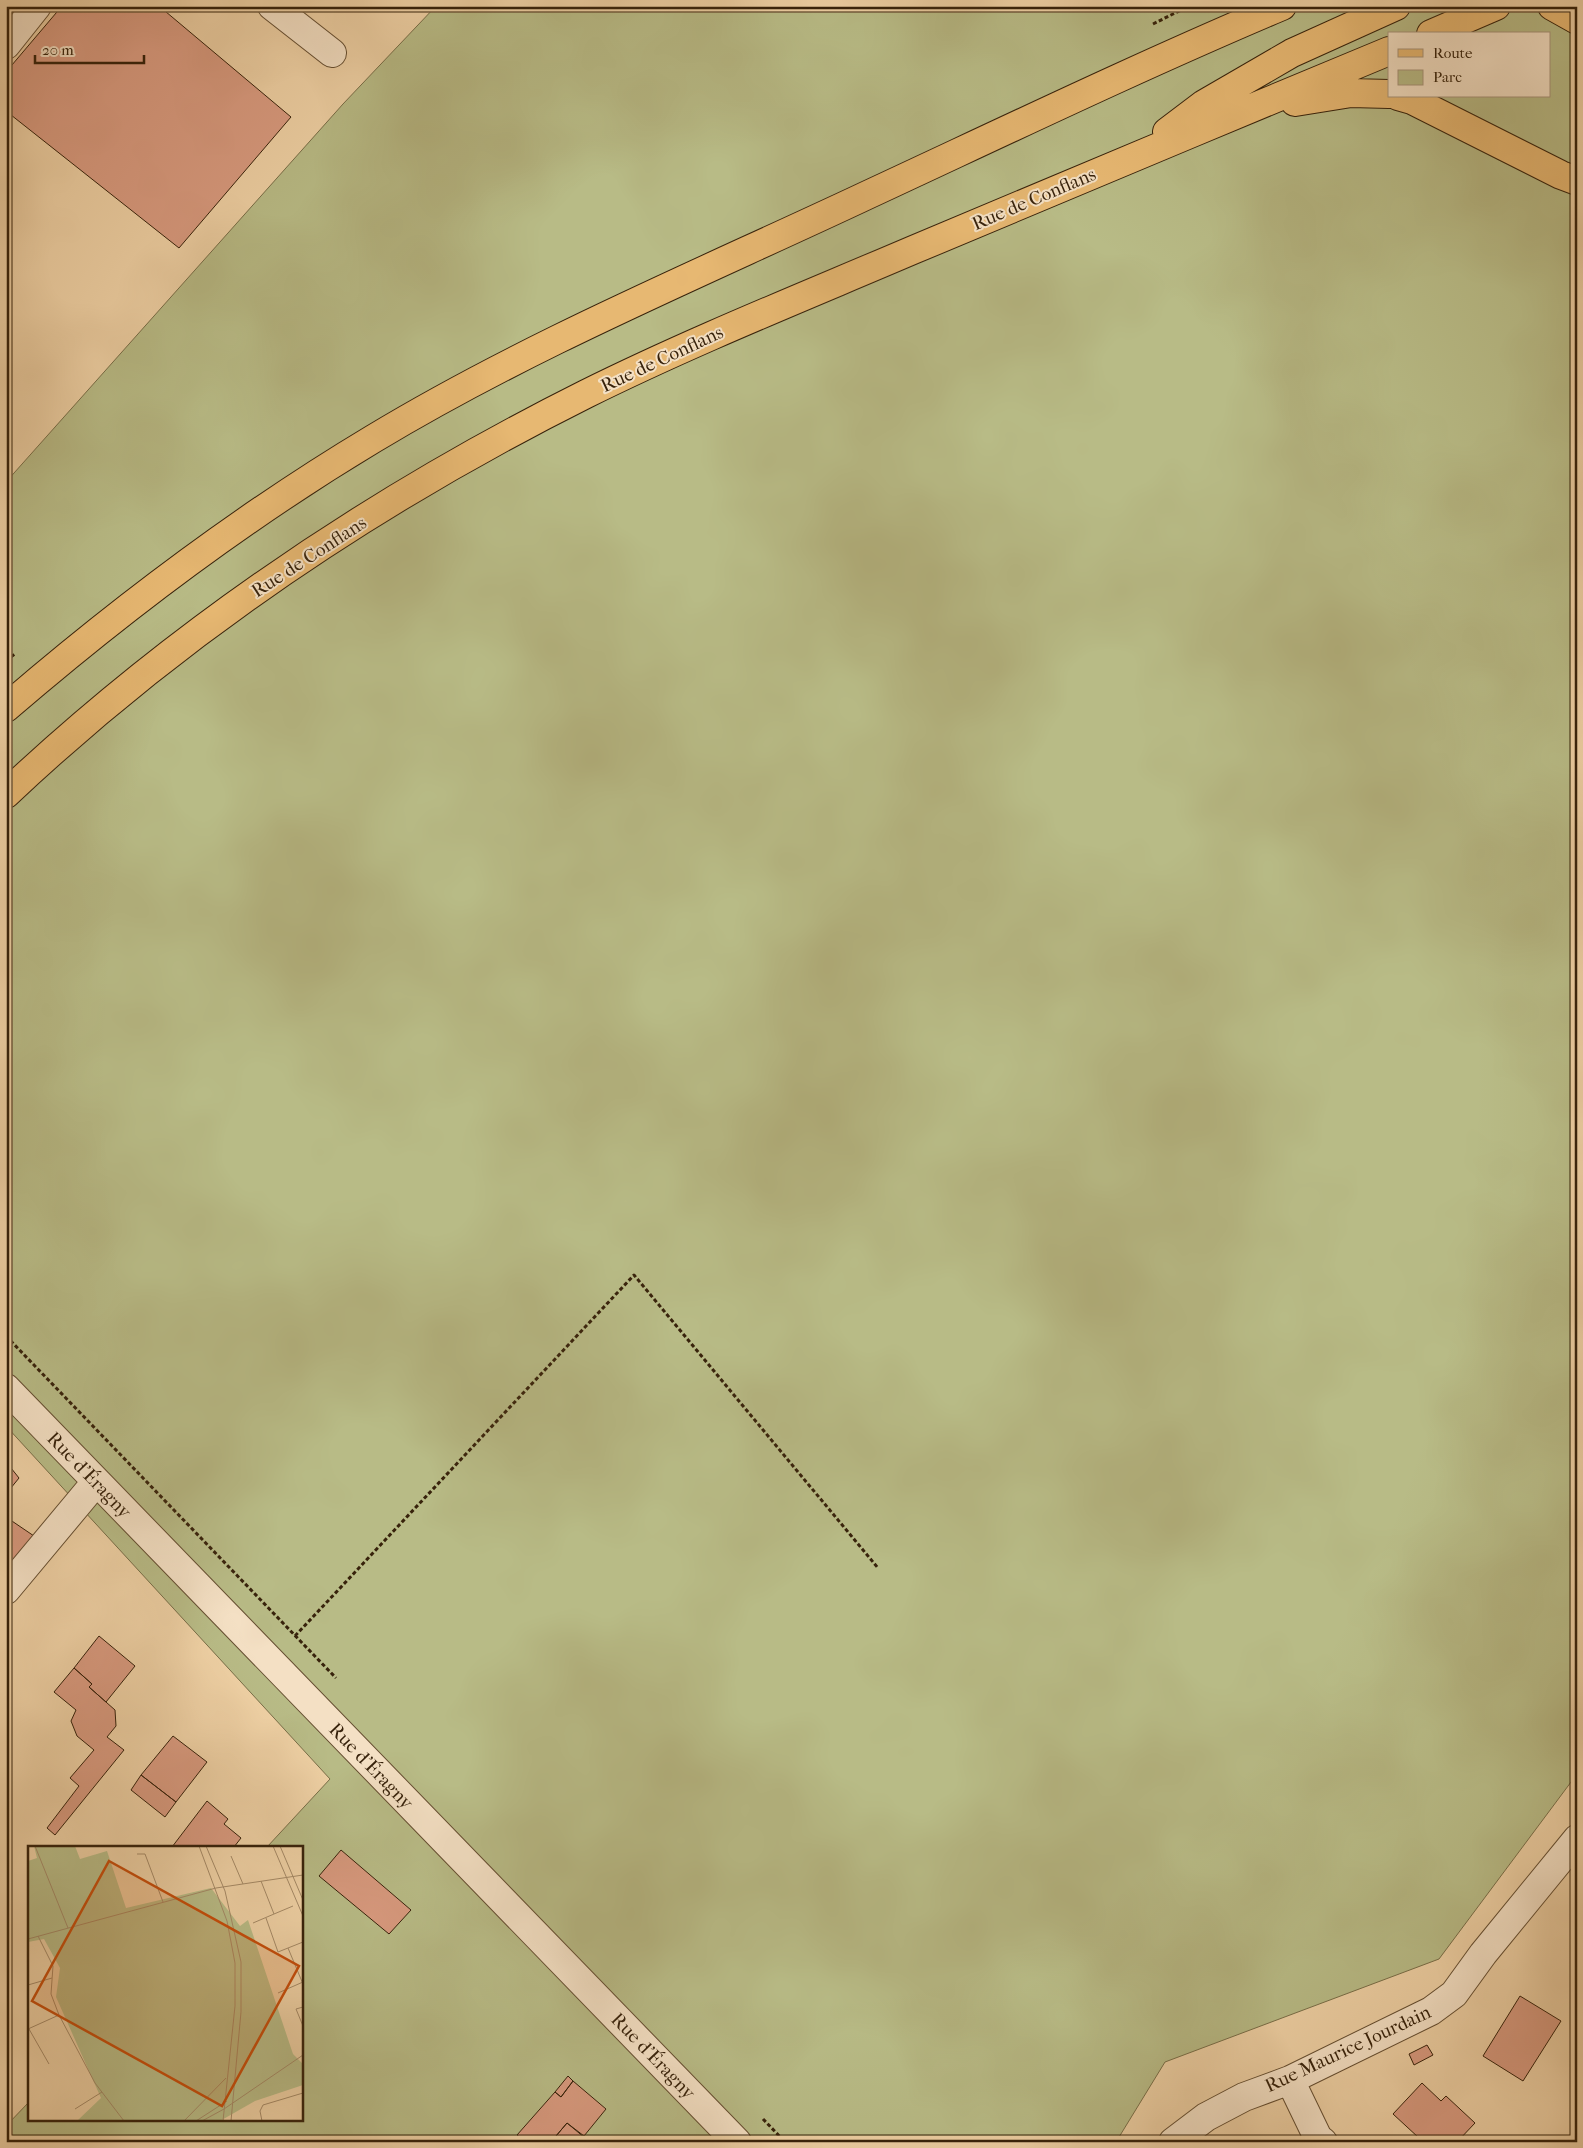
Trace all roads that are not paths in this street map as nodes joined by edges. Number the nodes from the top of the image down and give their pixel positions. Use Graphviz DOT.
graph roads {
  1 [pos="37,6"];
  2 [pos="272,6"];
  3 [pos="1282,6"];
  4 [pos="1396,6"];
  5 [pos="1496,6"];
  6 [pos="1552,6"];
  7 [pos="1577,20"];
  8 [pos="1436,32"];
  9 [pos="6,45"];
  10 [pos="1388,51"];
  11 [pos="332,53"];
  12 [pos="1388,94"];
  13 [pos="1405,98"];
  14 [pos="1254,108"];
  15 [pos="1133,157"];
  16 [pos="1577,181"];
  17 [pos="6,708"];
  18 [pos="6,794"];
  19 [pos="6,1388"];
  20 [pos="96,1482"];
  21 [pos="6,1590"];
  22 [pos="1576,1844"];
  23 [pos="1290,2080"];
  24 [pos="737,2142"];
  25 [pos="1173,2142"];
  26 [pos="1323,2142"];
  1 -- 9 [label="street"];
  2 -- 11 [label="street"];
  3 -- 17 [label="main road"];
  4 -- 15 [label="main road"];
  5 -- 8 [label="main road"];
  6 -- 7 [label="main road"];
  10 -- 14 [label="main road, Rue de Conflans"];
  12 -- 14 [label="main road"];
  13 -- 16 [label="main road"];
  14 -- 15 [label="main road, Rue de Conflans"];
  15 -- 18 [label="main road, Rue de Conflans"];
  19 -- 20 [label="street, Rue d'Éragny"];
  20 -- 21 [label="street"];
  20 -- 24 [label="street, Rue d'Éragny"];
  22 -- 23 [label="street, Rue Maurice Jourdain"];
  23 -- 25 [label="street, Rue Maurice Jourdain"];
  23 -- 26 [label="street"];
}
